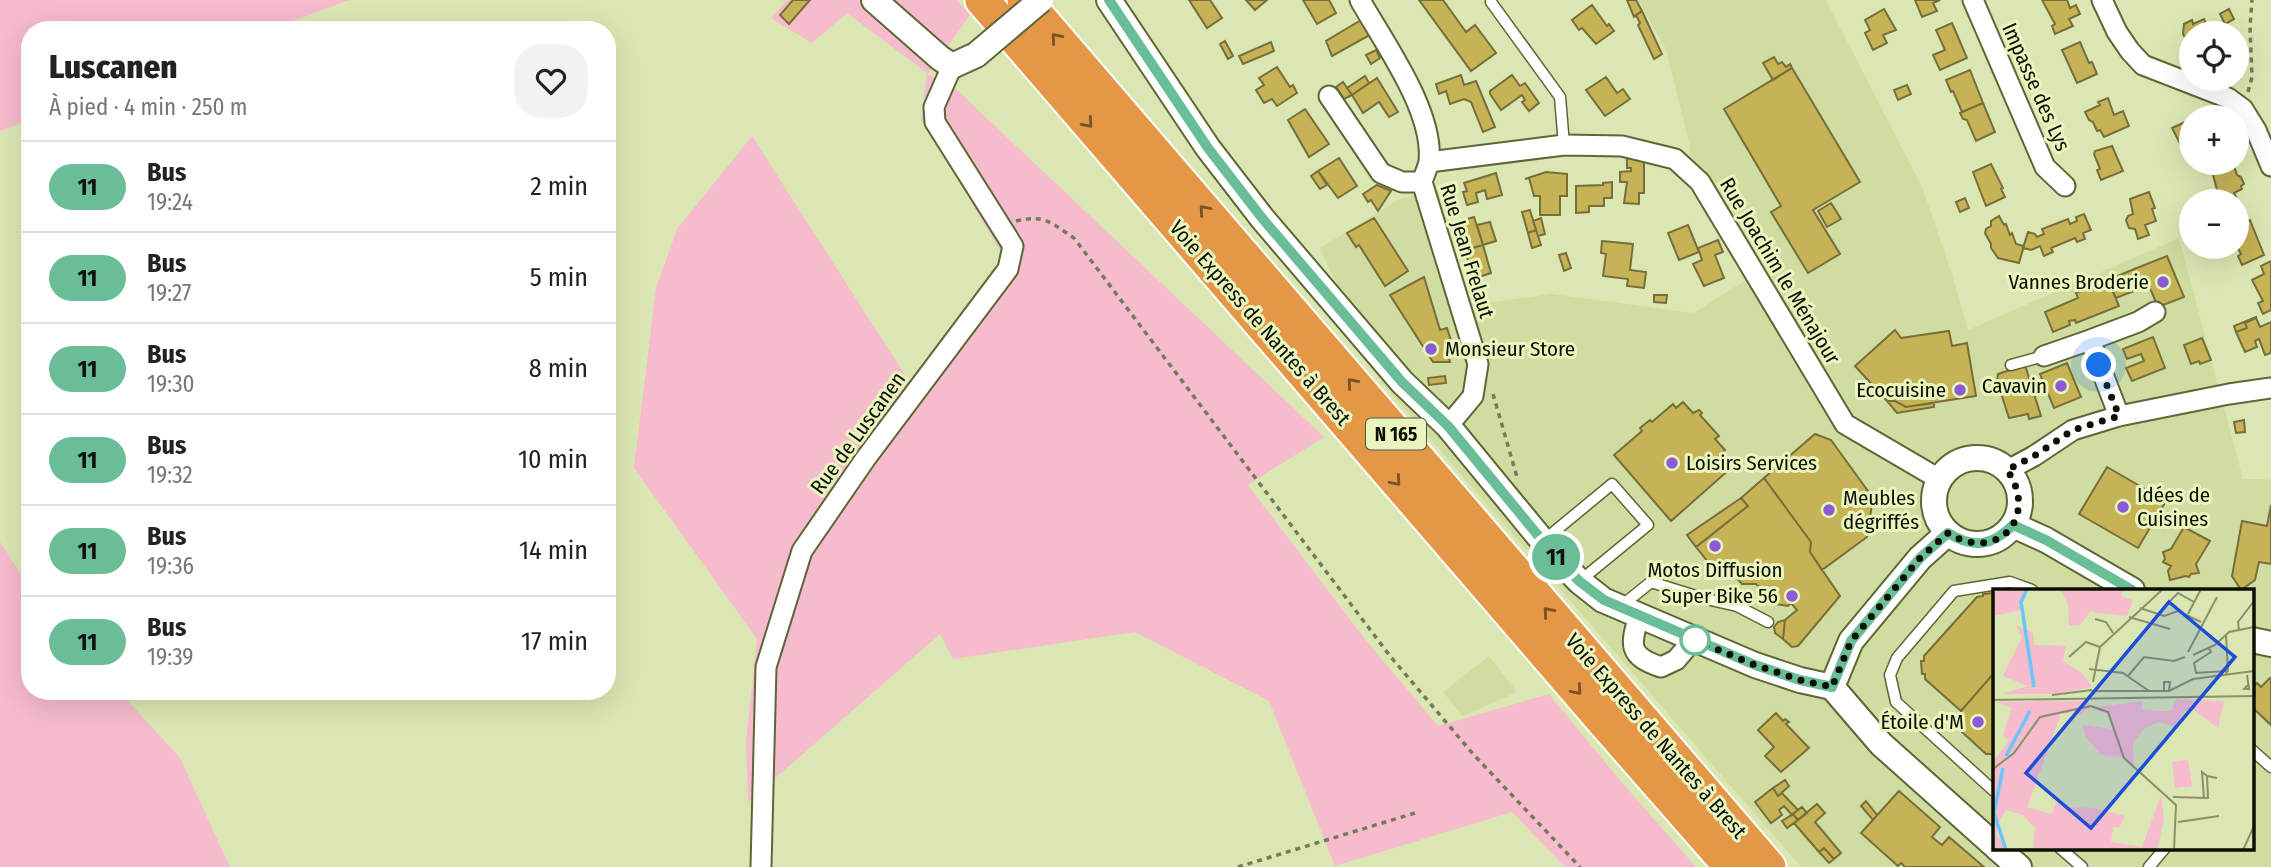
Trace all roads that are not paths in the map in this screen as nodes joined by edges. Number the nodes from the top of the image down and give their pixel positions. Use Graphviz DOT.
graph roads {
  1 [pos="874,0"];
  2 [pos="982,0"];
  3 [pos="1024,0"];
  4 [pos="1041,0"];
  5 [pos="1109,0"];
  6 [pos="1360,0"];
  7 [pos="1973,0"];
  8 [pos="2102,0"];
  9 [pos="1491,2"];
  10 [pos="952,66"];
  11 [pos="1329,96"];
  12 [pos="1564,145"];
  13 [pos="1429,162"];
  14 [pos="2271,166"];
  15 [pos="1422,182"];
  16 [pos="2065,186"];
  17 [pos="2155,312"];
  18 [pos="2090,340"];
  19 [pos="2044,356"];
  20 [pos="2011,365"];
  21 [pos="2271,388"];
  22 [pos="2119,416"];
  23 [pos="1448,426"];
  24 [pos="2007,470"];
  25 [pos="1939,479"];
  26 [pos="2013,525"];
  27 [pos="1948,533"];
  28 [pos="1543,541"];
  29 [pos="1579,581"];
  30 [pos="2029,589"];
  31 [pos="2130,589"];
  32 [pos="1630,612"];
  33 [pos="1768,622"];
  34 [pos="1695,639"];
  35 [pos="1832,687"];
  36 [pos="2254,752"];
  37 [pos="2271,767"];
  38 [pos="1993,790"];
  39 [pos="1993,844"];
  40 [pos="1999,850"];
  41 [pos="2062,850"];
  42 [pos="2163,850"];
  43 [pos="761,867"];
  44 [pos="1731,867"];
  45 [pos="1769,867"];
  46 [pos="2019,867"];
  47 [pos="2082,867"];
  48 [pos="2149,867"];
  1 -- 10 [label="street"];
  2 -- 44 [label="highway, Voie Express de Nantes à Brest / N 165, one-way"];
  45 -- 3 [label="highway, Voie Express de Nantes à Brest / N 165, one-way"];
  4 -- 10 [label="street, bridge"];
  5 -- 23 [label="street"];
  6 -- 13 [label="street, Rue Jean Frelaut"];
  7 -- 16 [label="street, Impasse des Lys"];
  8 -- 14 [label="street"];
  9 -- 12 [label="lane"];
  10 -- 43 [label="street, Rue de Luscanen"];
  11 -- 15 [label="street"];
  12 -- 13 [label="street, Rue Joachim le Ménajour"];
  12 -- 25 [label="street, Rue Joachim le Ménajour"];
  13 -- 15 [label="street, Rue Jean Frelaut"];
  15 -- 23 [label="street, Rue Jean Frelaut"];
  17 -- 18 [label="street"];
  18 -- 19 [label="street"];
  18 -- 22 [label="street"];
  19 -- 20 [label="lane"];
  21 -- 22 [label="street"];
  22 -- 24 [label="street"];
  23 -- 28 [label="street"];
  24 -- 25 [label="street"];
  24 -- 26 [label="street"];
  25 -- 27 [label="street"];
  26 -- 27 [label="street"];
  26 -- 31 [label="street"];
  27 -- 35 [label="street"];
  28 -- 29 [label="street"];
  28 -- 29 [label="lane"];
  29 -- 32 [label="street"];
  30 -- 38 [label="lane"];
  32 -- 33 [label="lane"];
  32 -- 34 [label="street"];
  32 -- 34 [label="street"];
  34 -- 35 [label="street"];
  35 -- 39 [label="street"];
  36 -- 37 [label="lane"];
  40 -- 46 [label="street"];
  41 -- 47 [label="lane"];
  42 -- 48 [label="lane"];
}
